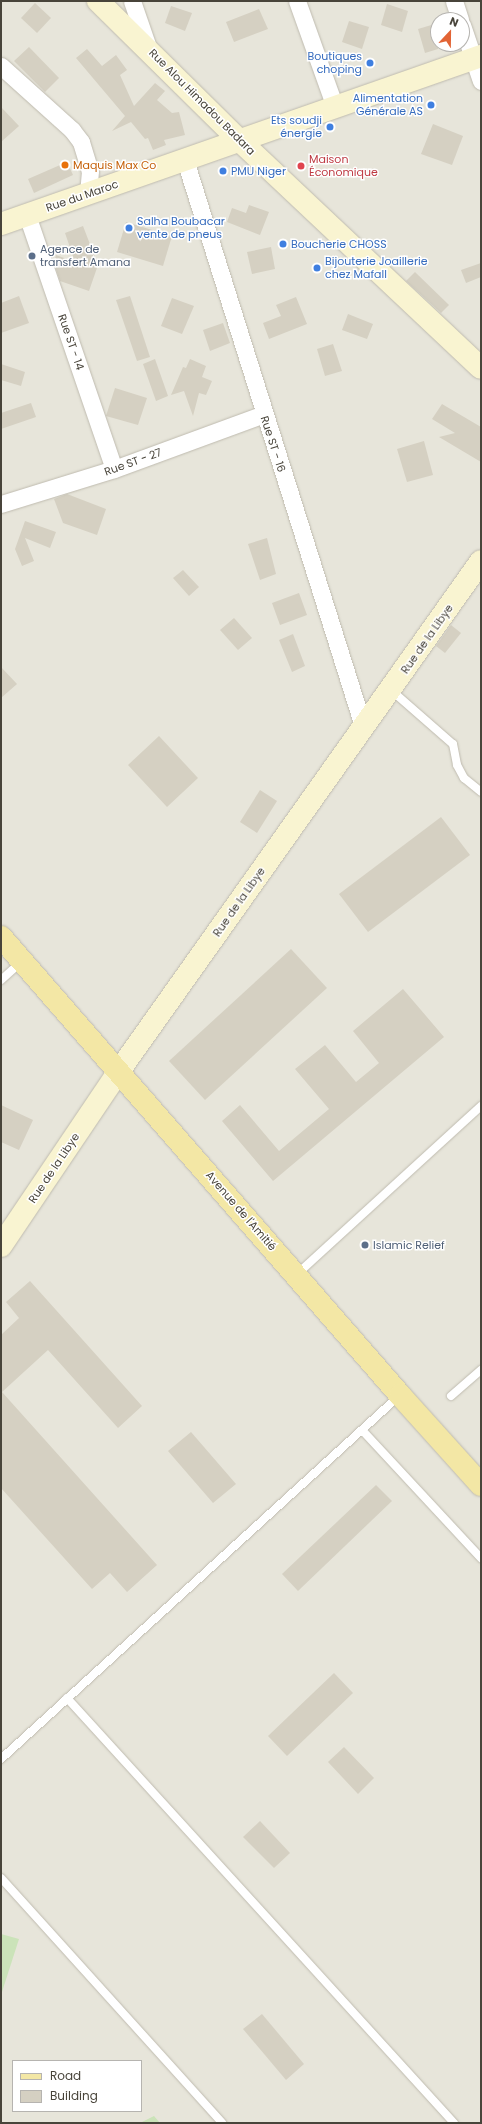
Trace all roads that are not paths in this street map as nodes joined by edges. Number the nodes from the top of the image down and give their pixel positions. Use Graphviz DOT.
graph roads {
  1 [pos="98,1"];
  2 [pos="132,1"];
  3 [pos="297,1"];
  4 [pos="454,1"];
  5 [pos="457,12"];
  6 [pos="470,42"];
  7 [pos="149,50"];
  8 [pos="477,57"];
  9 [pos="1,66"];
  10 [pos="481,81"];
  11 [pos="335,107"];
  12 [pos="239,140"];
  13 [pos="185,160"];
  14 [pos="88,193"];
  15 [pos="27,215"];
  16 [pos="1,224"];
  17 [pos="481,368"];
  18 [pos="264,414"];
  19 [pos="114,470"];
  20 [pos="1,504"];
  21 [pos="481,561"];
  22 [pos="391,690"];
  23 [pos="363,726"];
  24 [pos="481,792"];
  25 [pos="1,937"];
  26 [pos="22,961"];
  27 [pos="1,980"];
  28 [pos="119,1071"];
  29 [pos="481,1106"];
  30 [pos="1,1246"];
  31 [pos="296,1276"];
  32 [pos="481,1370"];
  33 [pos="400,1395"];
  34 [pos="451,1396"];
  35 [pos="362,1430"];
  36 [pos="481,1484"];
  37 [pos="481,1558"];
  38 [pos="67,1698"];
  39 [pos="1,1758"];
  40 [pos="1,1878"];
  41 [pos="222,2123"];
  42 [pos="454,2123"];
  1 -- 7 [label="street, Rue Alou Himadou Badara"];
  2 -- 7 [label="street"];
  3 -- 11 [label="street"];
  4 -- 5 [label="street"];
  6 -- 8 [label="street"];
  7 -- 12 [label="street, Rue Alou Himadou Badara"];
  8 -- 10 [label="street"];
  8 -- 11 [label="street, Rue du Maroc"];
  9 -- 14 [label="street"];
  11 -- 12 [label="street, Rue du Maroc"];
  12 -- 13 [label="street, Rue du Maroc"];
  12 -- 17 [label="street, Rue Alou Himadou Badara"];
  13 -- 14 [label="street, Rue du Maroc"];
  13 -- 18 [label="street, Rue ST - 16"];
  14 -- 15 [label="street, Rue du Maroc"];
  15 -- 16 [label="street, Rue du Maroc"];
  15 -- 19 [label="street, Rue ST - 14"];
  18 -- 19 [label="street, Rue ST - 27"];
  18 -- 23 [label="street, Rue ST - 16"];
  19 -- 20 [label="street, Rue ST - 27"];
  21 -- 22 [label="street, Rue de la Libye"];
  22 -- 23 [label="street, Rue de la Libye"];
  22 -- 24 [label="lane"];
  23 -- 28 [label="street, Rue de la Libye"];
  25 -- 26 [label="main road, Avenue de l'Amitié"];
  26 -- 27 [label="lane"];
  26 -- 28 [label="main road, Avenue de l'Amitié"];
  28 -- 30 [label="street, Rue de la Libye"];
  28 -- 31 [label="main road, Avenue de l'Amitié"];
  29 -- 31 [label="lane"];
  31 -- 33 [label="main road, Avenue de l'Amitié"];
  32 -- 34 [label="lane"];
  33 -- 35 [label="lane"];
  33 -- 36 [label="main road, Avenue de l'Amitié"];
  35 -- 37 [label="lane"];
  35 -- 38 [label="lane"];
  38 -- 39 [label="lane"];
  38 -- 42 [label="lane"];
  40 -- 41 [label="lane"];
}
